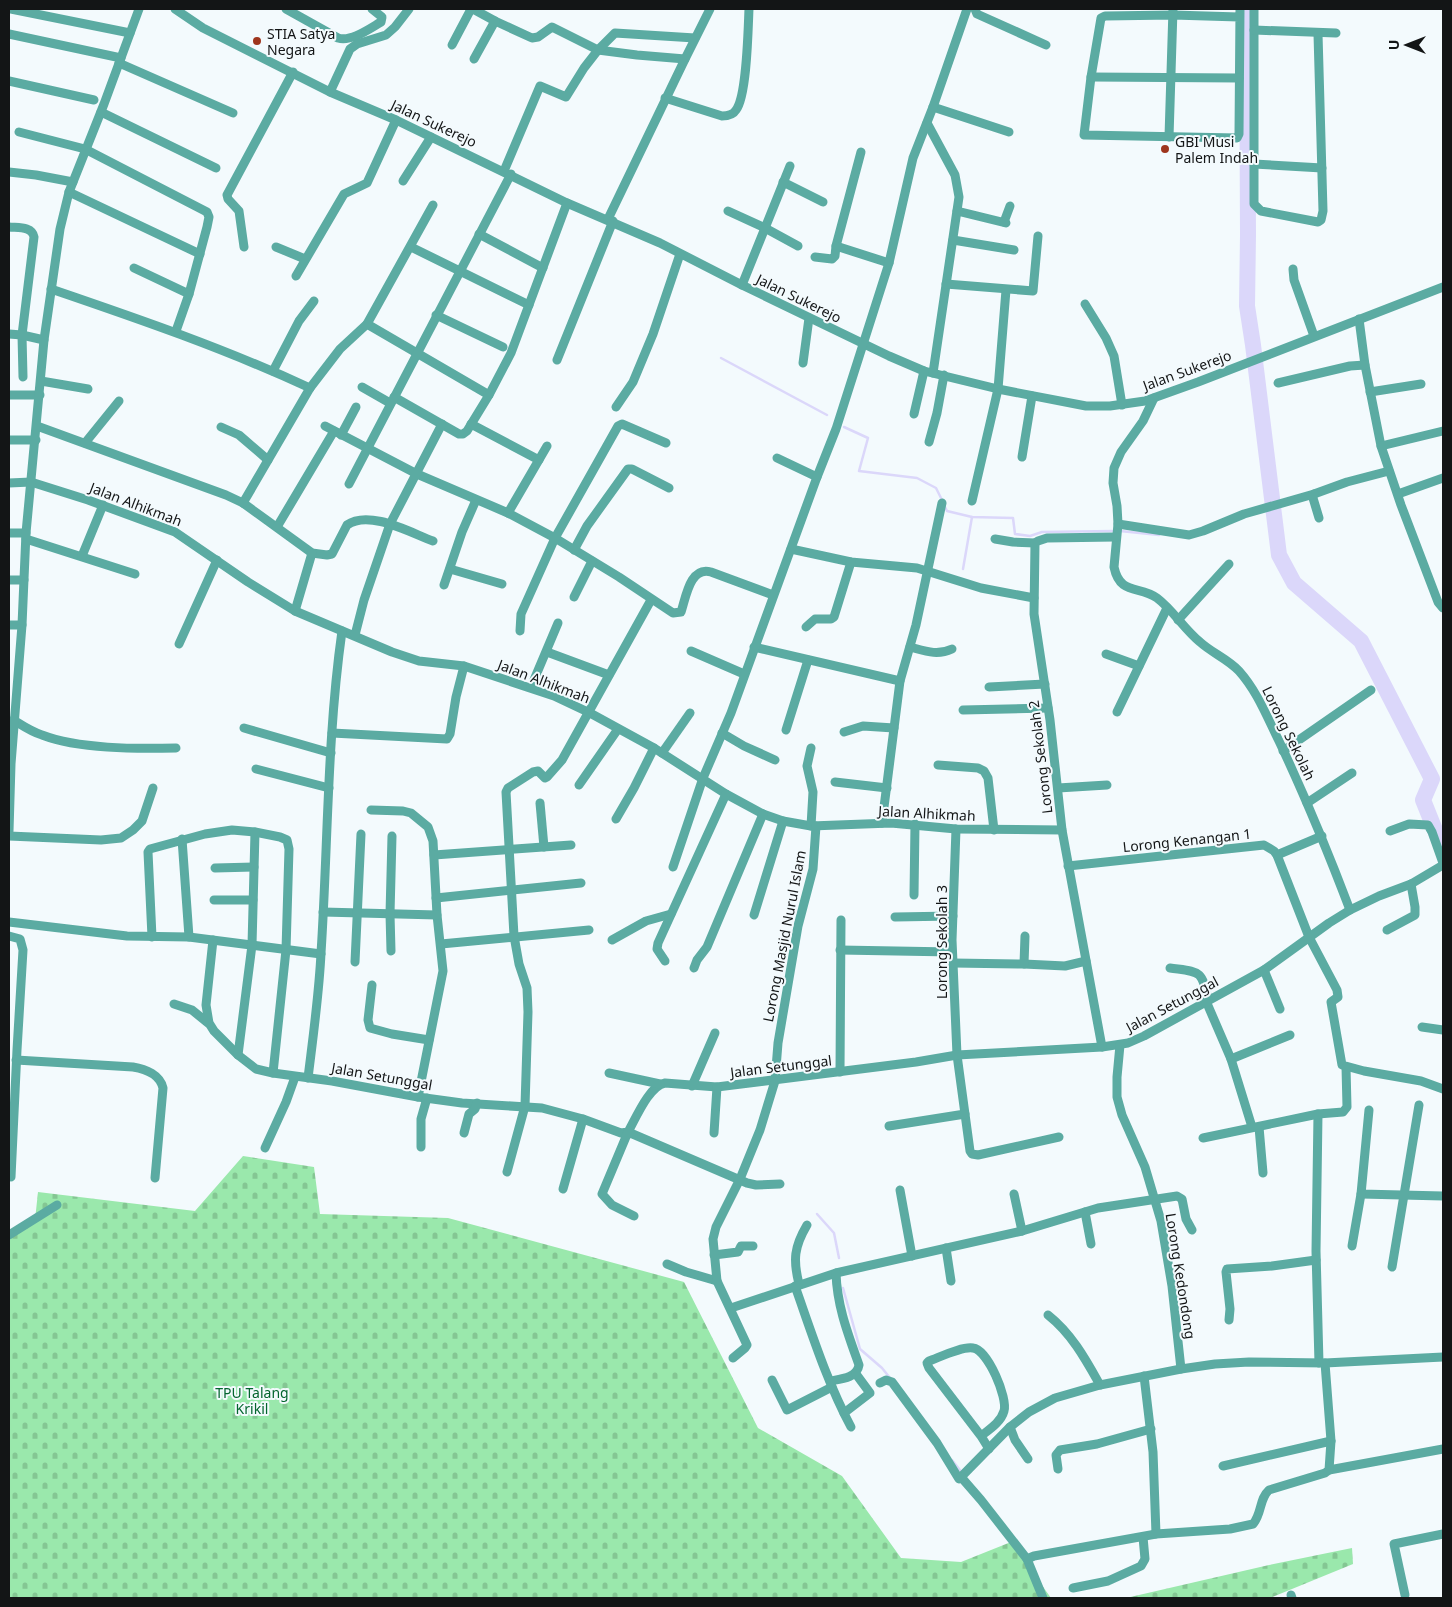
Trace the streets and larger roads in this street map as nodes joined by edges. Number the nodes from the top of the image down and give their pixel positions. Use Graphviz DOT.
graph roads {
  1 [pos="11,9"];
  2 [pos="139,9"];
  3 [pos="175,9"];
  4 [pos="286,9"];
  5 [pos="372,9"];
  6 [pos="409,9"];
  7 [pos="472,9"];
  8 [pos="710,9"];
  9 [pos="750,9"];
  10 [pos="967,9"];
  11 [pos="975,9"];
  12 [pos="1254,9"];
  13 [pos="1173,12"];
  14 [pos="54,13"];
  15 [pos="1240,13"];
  16 [pos="494,21"];
  17 [pos="1254,30"];
  18 [pos="130,33"];
  19 [pos="1336,33"];
  20 [pos="9,34"];
  21 [pos="1318,34"];
  22 [pos="695,38"];
  23 [pos="452,45"];
  24 [pos="1046,45"];
  25 [pos="598,50"];
  26 [pos="474,59"];
  27 [pos="685,59"];
  28 [pos="120,60"];
  29 [pos="293,72"];
  30 [pos="1091,77"];
  31 [pos="1172,77"];
  32 [pos="1239,78"];
  33 [pos="9,81"];
  34 [pos="330,92"];
  35 [pos="666,98"];
  36 [pos="94,100"];
  37 [pos="933,107"];
  38 [pos="101,112"];
  39 [pos="233,113"];
  40 [pos="396,120"];
  41 [pos="927,123"];
  42 [pos="19,132"];
  43 [pos="1009,132"];
  44 [pos="431,137"];
  45 [pos="1169,137"];
  46 [pos="85,150"];
  47 [pos="861,152"];
  48 [pos="1254,164"];
  49 [pos="790,166"];
  50 [pos="216,168"];
  51 [pos="1322,168"];
  52 [pos="9,172"];
  53 [pos="508,173"];
  54 [pos="403,181"];
  55 [pos="73,182"];
  56 [pos="784,182"];
  57 [pos="69,192"];
  58 [pos="823,202"];
  59 [pos="568,203"];
  60 [pos="433,205"];
  61 [pos="1010,206"];
  62 [pos="728,211"];
  63 [pos="957,211"];
  64 [pos="610,220"];
  65 [pos="9,227"];
  66 [pos="765,228"];
  67 [pos="478,234"];
  68 [pos="1038,236"];
  69 [pos="953,240"];
  70 [pos="798,246"];
  71 [pos="836,246"];
  72 [pos="244,247"];
  73 [pos="276,247"];
  74 [pos="410,247"];
  75 [pos="1014,250"];
  76 [pos="200,254"];
  77 [pos="680,254"];
  78 [pos="815,257"];
  79 [pos="305,259"];
  80 [pos="889,263"];
  81 [pos="134,268"];
  82 [pos="543,268"];
  83 [pos="1293,269"];
  84 [pos="459,272"];
  85 [pos="296,276"];
  86 [pos="946,284"];
  87 [pos="742,285"];
  88 [pos="1443,287"];
  89 [pos="51,289"];
  90 [pos="1006,290"];
  91 [pos="190,294"];
  92 [pos="314,301"];
  93 [pos="1085,304"];
  94 [pos="529,305"];
  95 [pos="436,315"];
  96 [pos="809,318"];
  97 [pos="1359,319"];
  98 [pos="367,324"];
  99 [pos="176,331"];
  100 [pos="9,334"];
  101 [pos="22,335"];
  102 [pos="1314,336"];
  103 [pos="44,340"];
  104 [pos="864,344"];
  105 [pos="503,347"];
  106 [pos="416,354"];
  107 [pos="556,360"];
  108 [pos="803,363"];
  109 [pos="1365,365"];
  110 [pos="273,371"];
  111 [pos="929,372"];
  112 [pos="944,375"];
  113 [pos="23,377"];
  114 [pos="41,381"];
  115 [pos="1278,383"];
  116 [pos="1422,384"];
  117 [pos="362,387"];
  118 [pos="310,388"];
  119 [pos="88,389"];
  120 [pos="998,389"];
  121 [pos="1370,392"];
  122 [pos="9,395"];
  123 [pos="40,395"];
  124 [pos="489,395"];
  125 [pos="1032,396"];
  126 [pos="1154,398"];
  127 [pos="392,400"];
  128 [pos="119,401"];
  129 [pos="1122,405"];
  130 [pos="356,407"];
  131 [pos="616,407"];
  132 [pos="914,414"];
  133 [pos="442,424"];
  134 [pos="471,424"];
  135 [pos="37,426"];
  136 [pos="325,426"];
  137 [pos="222,427"];
  138 [pos="1443,431"];
  139 [pos="338,433"];
  140 [pos="9,440"];
  141 [pos="36,440"];
  142 [pos="928,442"];
  143 [pos="666,443"];
  144 [pos="85,444"];
  145 [pos="547,446"];
  146 [pos="1381,446"];
  147 [pos="367,448"];
  148 [pos="1022,457"];
  149 [pos="777,458"];
  150 [pos="268,460"];
  151 [pos="539,460"];
  152 [pos="1389,471"];
  153 [pos="417,474"];
  154 [pos="816,477"];
  155 [pos="1443,478"];
  156 [pos="31,482"];
  157 [pos="9,483"];
  158 [pos="349,484"];
  159 [pos="669,488"];
  160 [pos="1314,494"];
  161 [pos="1398,494"];
  162 [pos="476,500"];
  163 [pos="972,501"];
  164 [pos="243,503"];
  165 [pos="942,504"];
  166 [pos="103,505"];
  167 [pos="508,514"];
  168 [pos="1319,518"];
  169 [pos="390,524"];
  170 [pos="277,527"];
  171 [pos="1117,531"];
  172 [pos="9,533"];
  173 [pos="26,536"];
  174 [pos="555,538"];
  175 [pos="995,539"];
  176 [pos="433,541"];
  177 [pos="1035,544"];
  178 [pos="791,549"];
  179 [pos="574,550"];
  180 [pos="312,553"];
  181 [pos="82,556"];
  182 [pos="216,560"];
  183 [pos="592,561"];
  184 [pos="851,562"];
  185 [pos="1229,564"];
  186 [pos="450,569"];
  187 [pos="928,571"];
  188 [pos="135,574"];
  189 [pos="9,580"];
  190 [pos="24,580"];
  191 [pos="502,584"];
  192 [pos="444,585"];
  193 [pos="773,595"];
  194 [pos="574,597"];
  195 [pos="1034,598"];
  196 [pos="651,600"];
  197 [pos="1167,608"];
  198 [pos="1443,608"];
  199 [pos="296,611"];
  200 [pos="1178,620"];
  201 [pos="558,624"];
  202 [pos="9,625"];
  203 [pos="22,625"];
  204 [pos="806,627"];
  205 [pos="342,631"];
  206 [pos="520,631"];
  207 [pos="355,635"];
  208 [pos="179,644"];
  209 [pos="754,647"];
  210 [pos="910,647"];
  211 [pos="952,649"];
  212 [pos="691,651"];
  213 [pos="546,652"];
  214 [pos="1106,654"];
  215 [pos="808,660"];
  216 [pos="464,666"];
  217 [pos="1139,666"];
  218 [pos="13,674"];
  219 [pos="744,674"];
  220 [pos="609,675"];
  221 [pos="900,681"];
  222 [pos="1045,684"];
  223 [pos="531,687"];
  224 [pos="989,687"];
  225 [pos="1372,690"];
  226 [pos="1048,708"];
  227 [pos="963,710"];
  228 [pos="690,712"];
  229 [pos="1117,712"];
  230 [pos="590,713"];
  231 [pos="12,721"];
  232 [pos="244,728"];
  233 [pos="894,728"];
  234 [pos="618,729"];
  235 [pos="786,730"];
  236 [pos="722,732"];
  237 [pos="844,732"];
  238 [pos="332,733"];
  239 [pos="176,748"];
  240 [pos="811,748"];
  241 [pos="658,751"];
  242 [pos="1283,751"];
  243 [pos="331,753"];
  244 [pos="775,760"];
  245 [pos="10,764"];
  246 [pos="938,765"];
  247 [pos="256,769"];
  248 [pos="1352,773"];
  249 [pos="703,778"];
  250 [pos="835,782"];
  251 [pos="579,786"];
  252 [pos="1107,786"];
  253 [pos="153,788"];
  254 [pos="329,788"];
  255 [pos="887,788"];
  256 [pos="1058,788"];
  257 [pos="726,794"];
  258 [pos="540,802"];
  259 [pos="1306,802"];
  260 [pos="371,810"];
  261 [pos="9,813"];
  262 [pos="763,814"];
  263 [pos="616,819"];
  264 [pos="783,821"];
  265 [pos="882,822"];
  266 [pos="915,824"];
  267 [pos="814,826"];
  268 [pos="956,829"];
  269 [pos="994,830"];
  270 [pos="1062,830"];
  271 [pos="9,831"];
  272 [pos="255,832"];
  273 [pos="1390,832"];
  274 [pos="360,834"];
  275 [pos="9,836"];
  276 [pos="392,836"];
  277 [pos="1322,836"];
  278 [pos="182,839"];
  279 [pos="570,845"];
  280 [pos="544,847"];
  281 [pos="509,850"];
  282 [pos="434,856"];
  283 [pos="1277,856"];
  284 [pos="1443,864"];
  285 [pos="1068,866"];
  286 [pos="254,867"];
  287 [pos="673,867"];
  288 [pos="215,868"];
  289 [pos="581,883"];
  290 [pos="1410,884"];
  291 [pos="512,890"];
  292 [pos="914,895"];
  293 [pos="436,898"];
  294 [pos="214,900"];
  295 [pos="253,900"];
  296 [pos="1350,910"];
  297 [pos="323,912"];
  298 [pos="356,913"];
  299 [pos="390,914"];
  300 [pos="672,914"];
  301 [pos="437,915"];
  302 [pos="754,915"];
  303 [pos="953,916"];
  304 [pos="895,917"];
  305 [pos="841,920"];
  306 [pos="9,922"];
  307 [pos="589,930"];
  308 [pos="1386,930"];
  309 [pos="9,936"];
  310 [pos="514,936"];
  311 [pos="1025,936"];
  312 [pos="152,937"];
  313 [pos="1309,937"];
  314 [pos="189,938"];
  315 [pos="213,940"];
  316 [pos="612,940"];
  317 [pos="441,944"];
  318 [pos="252,945"];
  319 [pos="286,950"];
  320 [pos="840,950"];
  321 [pos="391,951"];
  322 [pos="952,952"];
  323 [pos="321,954"];
  324 [pos="665,961"];
  325 [pos="1086,961"];
  326 [pos="355,962"];
  327 [pos="953,963"];
  328 [pos="1024,964"];
  329 [pos="694,968"];
  330 [pos="1170,968"];
  331 [pos="1264,970"];
  332 [pos="372,984"];
  333 [pos="1207,1001"];
  334 [pos="174,1004"];
  335 [pos="1280,1009"];
  336 [pos="209,1023"];
  337 [pos="19,1024"];
  338 [pos="9,1025"];
  339 [pos="1422,1027"];
  340 [pos="1443,1030"];
  341 [pos="716,1033"];
  342 [pos="1290,1035"];
  343 [pos="429,1040"];
  344 [pos="1120,1045"];
  345 [pos="1102,1048"];
  346 [pos="238,1055"];
  347 [pos="957,1055"];
  348 [pos="1231,1059"];
  349 [pos="16,1060"];
  350 [pos="1346,1067"];
  351 [pos="840,1072"];
  352 [pos="272,1073"];
  353 [pos="609,1073"];
  354 [pos="295,1077"];
  355 [pos="308,1078"];
  356 [pos="775,1081"];
  357 [pos="660,1084"];
  358 [pos="692,1086"];
  359 [pos="717,1087"];
  360 [pos="1443,1089"];
  361 [pos="423,1098"];
  362 [pos="477,1104"];
  363 [pos="1419,1105"];
  364 [pos="525,1106"];
  365 [pos="1369,1110"];
  366 [pos="965,1114"];
  367 [pos="1318,1114"];
  368 [pos="583,1119"];
  369 [pos="889,1126"];
  370 [pos="1256,1127"];
  371 [pos="628,1132"];
  372 [pos="714,1133"];
  373 [pos="464,1134"];
  374 [pos="1059,1137"];
  375 [pos="1203,1138"];
  376 [pos="421,1147"];
  377 [pos="265,1148"];
  378 [pos="507,1172"];
  379 [pos="1263,1173"];
  380 [pos="12,1177"];
  381 [pos="155,1178"];
  382 [pos="740,1179"];
  383 [pos="780,1184"];
  384 [pos="563,1189"];
  385 [pos="900,1190"];
  386 [pos="1014,1194"];
  387 [pos="1361,1194"];
  388 [pos="1404,1195"];
  389 [pos="1443,1196"];
  390 [pos="1155,1200"];
  391 [pos="57,1205"];
  392 [pos="1085,1212"];
  393 [pos="634,1216"];
  394 [pos="807,1225"];
  395 [pos="1192,1230"];
  396 [pos="1022,1231"];
  397 [pos="9,1235"];
  398 [pos="1091,1244"];
  399 [pos="753,1246"];
  400 [pos="1352,1246"];
  401 [pos="946,1248"];
  402 [pos="714,1255"];
  403 [pos="912,1256"];
  404 [pos="1316,1260"];
  405 [pos="667,1264"];
  406 [pos="1392,1267"];
  407 [pos="836,1273"];
  408 [pos="717,1281"];
  409 [pos="951,1281"];
  410 [pos="797,1285"];
  411 [pos="730,1308"];
  412 [pos="1048,1316"];
  413 [pos="1229,1320"];
  414 [pos="1443,1357"];
  415 [pos="733,1358"];
  416 [pos="1322,1363"];
  417 [pos="1181,1369"];
  418 [pos="856,1374"];
  419 [pos="1144,1376"];
  420 [pos="772,1380"];
  421 [pos="880,1383"];
  422 [pos="831,1384"];
  423 [pos="1100,1385"];
  424 [pos="844,1413"];
  425 [pos="851,1426"];
  426 [pos="1010,1426"];
  427 [pos="1151,1429"];
  428 [pos="981,1436"];
  429 [pos="1330,1441"];
  430 [pos="989,1449"];
  431 [pos="1443,1449"];
  432 [pos="1028,1459"];
  433 [pos="1223,1466"];
  434 [pos="1058,1469"];
  435 [pos="1329,1470"];
  436 [pos="963,1474"];
  437 [pos="1156,1534"];
  438 [pos="1443,1534"];
  439 [pos="1143,1537"];
  440 [pos="1029,1558"];
  441 [pos="1073,1588"];
  442 [pos="1405,1595"];
  443 [pos="1043,1598"];
  1 -- 14 [label="street"];
  2 -- 18 [label="street"];
  3 -- 29 [label="street, Jalan Sukerejo"];
  4 -- 5 [label="street"];
  6 -- 34 [label="street"];
  7 -- 16 [label="street"];
  7 -- 23 [label="street"];
  8 -- 22 [label="street"];
  9 -- 35 [label="street"];
  10 -- 37 [label="street"];
  11 -- 24 [label="street"];
  12 -- 17 [label="street"];
  13 -- 15 [label="street"];
  13 -- 30 [label="street"];
  13 -- 31 [label="street"];
  14 -- 18 [label="street"];
  15 -- 32 [label="street"];
  16 -- 25 [label="street"];
  16 -- 26 [label="street"];
  17 -- 21 [label="street"];
  17 -- 48 [label="street"];
  18 -- 28 [label="street"];
  19 -- 21 [label="street"];
  20 -- 28 [label="street"];
  21 -- 51 [label="street"];
  22 -- 25 [label="street"];
  22 -- 27 [label="street"];
  25 -- 27 [label="street"];
  25 -- 53 [label="street"];
  27 -- 35 [label="street"];
  28 -- 38 [label="street"];
  28 -- 39 [label="street"];
  29 -- 34 [label="street, Jalan Sukerejo"];
  29 -- 72 [label="street"];
  30 -- 31 [label="street"];
  30 -- 45 [label="street"];
  31 -- 32 [label="street"];
  31 -- 45 [label="street"];
  32 -- 45 [label="street"];
  33 -- 36 [label="street"];
  34 -- 40 [label="street, Jalan Sukerejo"];
  35 -- 64 [label="street"];
  37 -- 41 [label="street"];
  37 -- 43 [label="street"];
  38 -- 46 [label="street"];
  38 -- 50 [label="street"];
  40 -- 44 [label="street, Jalan Sukerejo"];
  40 -- 79 [label="street"];
  41 -- 63 [label="street"];
  41 -- 80 [label="street"];
  42 -- 46 [label="street"];
  44 -- 53 [label="street, Jalan Sukerejo"];
  44 -- 54 [label="street"];
  46 -- 55 [label="street"];
  46 -- 76 [label="street"];
  47 -- 71 [label="street"];
  48 -- 51 [label="street"];
  48 -- 51 [label="street"];
  49 -- 56 [label="street"];
  52 -- 55 [label="street"];
  53 -- 59 [label="street, Jalan Sukerejo"];
  53 -- 67 [label="street"];
  55 -- 57 [label="street"];
  56 -- 58 [label="street"];
  56 -- 66 [label="street"];
  57 -- 76 [label="street"];
  57 -- 89 [label="street"];
  59 -- 64 [label="street, Jalan Sukerejo"];
  59 -- 82 [label="street"];
  60 -- 74 [label="street"];
  61 -- 63 [label="street"];
  62 -- 66 [label="street"];
  63 -- 69 [label="street"];
  64 -- 77 [label="street, Jalan Sukerejo"];
  64 -- 107 [label="street"];
  65 -- 101 [label="street"];
  66 -- 70 [label="street"];
  66 -- 87 [label="street"];
  67 -- 82 [label="street"];
  67 -- 84 [label="street"];
  68 -- 90 [label="street"];
  69 -- 75 [label="street"];
  69 -- 86 [label="street"];
  71 -- 78 [label="street"];
  71 -- 80 [label="street"];
  73 -- 79 [label="street"];
  74 -- 84 [label="street"];
  74 -- 98 [label="street"];
  76 -- 91 [label="street"];
  77 -- 87 [label="street, Jalan Sukerejo"];
  77 -- 131 [label="street"];
  79 -- 85 [label="street"];
  80 -- 104 [label="street"];
  81 -- 91 [label="street"];
  82 -- 94 [label="street"];
  83 -- 102 [label="street"];
  84 -- 94 [label="street"];
  84 -- 95 [label="street"];
  86 -- 90 [label="street"];
  86 -- 111 [label="street"];
  87 -- 96 [label="street, Jalan Sukerejo"];
  88 -- 97 [label="street, Jalan Sukerejo"];
  89 -- 99 [label="street"];
  89 -- 103 [label="street"];
  90 -- 120 [label="street"];
  91 -- 99 [label="street"];
  92 -- 110 [label="street"];
  93 -- 129 [label="street"];
  94 -- 124 [label="street"];
  95 -- 105 [label="street"];
  95 -- 106 [label="street"];
  96 -- 104 [label="street, Jalan Sukerejo"];
  96 -- 108 [label="street"];
  97 -- 102 [label="street, Jalan Sukerejo"];
  97 -- 109 [label="street"];
  98 -- 106 [label="street"];
  98 -- 118 [label="street"];
  99 -- 110 [label="street"];
  100 -- 101 [label="street"];
  101 -- 103 [label="street"];
  101 -- 113 [label="street"];
  102 -- 126 [label="street, Jalan Sukerejo"];
  103 -- 114 [label="street"];
  104 -- 111 [label="street, Jalan Sukerejo"];
  104 -- 154 [label="street"];
  106 -- 124 [label="street"];
  106 -- 127 [label="street"];
  109 -- 115 [label="street"];
  109 -- 121 [label="street"];
  110 -- 118 [label="street"];
  111 -- 112 [label="street, Jalan Sukerejo"];
  111 -- 132 [label="street"];
  112 -- 120 [label="street, Jalan Sukerejo"];
  112 -- 142 [label="street"];
  114 -- 119 [label="street"];
  114 -- 123 [label="street"];
  116 -- 121 [label="street"];
  117 -- 127 [label="street"];
  118 -- 150 [label="street"];
  120 -- 125 [label="street, Jalan Sukerejo"];
  120 -- 163 [label="street"];
  121 -- 146 [label="street"];
  122 -- 123 [label="street"];
  123 -- 135 [label="street"];
  124 -- 134 [label="street"];
  125 -- 129 [label="street, Jalan Sukerejo"];
  125 -- 148 [label="street"];
  126 -- 129 [label="street, Jalan Sukerejo"];
  126 -- 171 [label="street, Lorong Sekolah"];
  127 -- 133 [label="street"];
  127 -- 147 [label="street"];
  128 -- 144 [label="street"];
  130 -- 139 [label="street"];
  133 -- 134 [label="street"];
  133 -- 153 [label="street"];
  134 -- 151 [label="street"];
  135 -- 141 [label="street"];
  135 -- 144 [label="street"];
  136 -- 139 [label="street"];
  137 -- 150 [label="street"];
  138 -- 146 [label="street"];
  139 -- 147 [label="street"];
  139 -- 170 [label="street"];
  140 -- 141 [label="street"];
  141 -- 156 [label="street"];
  143 -- 174 [label="street"];
  144 -- 164 [label="street"];
  145 -- 151 [label="street"];
  146 -- 152 [label="street"];
  147 -- 153 [label="street"];
  147 -- 158 [label="street"];
  149 -- 154 [label="street"];
  150 -- 164 [label="street"];
  151 -- 167 [label="street"];
  152 -- 160 [label="street"];
  152 -- 161 [label="street"];
  153 -- 162 [label="street"];
  153 -- 169 [label="street"];
  154 -- 178 [label="street"];
  155 -- 161 [label="street"];
  156 -- 157 [label="street"];
  156 -- 166 [label="street, Jalan Alhikmah"];
  156 -- 173 [label="street"];
  159 -- 179 [label="street"];
  160 -- 168 [label="street"];
  160 -- 171 [label="street"];
  161 -- 198 [label="street"];
  162 -- 167 [label="street"];
  162 -- 186 [label="street"];
  164 -- 170 [label="street"];
  165 -- 187 [label="street"];
  166 -- 181 [label="street"];
  166 -- 182 [label="street, Jalan Alhikmah"];
  167 -- 174 [label="street"];
  169 -- 176 [label="street"];
  169 -- 180 [label="street"];
  169 -- 207 [label="street"];
  170 -- 180 [label="street"];
  171 -- 177 [label="street"];
  171 -- 197 [label="street, Lorong Sekolah"];
  172 -- 173 [label="street"];
  173 -- 181 [label="street"];
  173 -- 190 [label="street"];
  174 -- 179 [label="street"];
  174 -- 206 [label="street"];
  175 -- 177 [label="street"];
  177 -- 195 [label="street, Lorong Sekolah 2"];
  178 -- 184 [label="street"];
  178 -- 193 [label="street"];
  179 -- 183 [label="street"];
  180 -- 199 [label="street"];
  181 -- 188 [label="street"];
  182 -- 199 [label="street, Jalan Alhikmah"];
  182 -- 208 [label="street"];
  183 -- 194 [label="street"];
  183 -- 196 [label="street"];
  184 -- 187 [label="street"];
  184 -- 204 [label="street"];
  185 -- 200 [label="street"];
  186 -- 191 [label="street"];
  186 -- 192 [label="street"];
  187 -- 195 [label="street"];
  187 -- 210 [label="street"];
  189 -- 190 [label="street"];
  190 -- 203 [label="street"];
  193 -- 196 [label="street"];
  193 -- 209 [label="street"];
  195 -- 222 [label="street, Lorong Sekolah 2"];
  196 -- 220 [label="street"];
  197 -- 200 [label="street, Lorong Sekolah"];
  197 -- 217 [label="street"];
  199 -- 205 [label="street, Jalan Alhikmah"];
  200 -- 242 [label="street, Lorong Sekolah"];
  201 -- 213 [label="street"];
  202 -- 203 [label="street"];
  203 -- 218 [label="street"];
  205 -- 207 [label="street, Jalan Alhikmah"];
  205 -- 238 [label="street"];
  207 -- 216 [label="street, Jalan Alhikmah"];
  209 -- 215 [label="street"];
  209 -- 219 [label="street"];
  210 -- 211 [label="street"];
  210 -- 221 [label="street"];
  212 -- 219 [label="street"];
  213 -- 220 [label="street"];
  213 -- 223 [label="street"];
  214 -- 217 [label="street"];
  215 -- 221 [label="street"];
  215 -- 235 [label="street"];
  216 -- 223 [label="street, Jalan Alhikmah"];
  216 -- 238 [label="street"];
  217 -- 229 [label="street"];
  218 -- 231 [label="street"];
  219 -- 236 [label="street"];
  220 -- 230 [label="street"];
  221 -- 233 [label="street"];
  222 -- 224 [label="street"];
  222 -- 226 [label="street, Lorong Sekolah 2"];
  223 -- 230 [label="street, Jalan Alhikmah"];
  225 -- 242 [label="street"];
  226 -- 227 [label="street"];
  226 -- 256 [label="street, Lorong Sekolah 2"];
  228 -- 241 [label="street"];
  230 -- 234 [label="street, Jalan Alhikmah"];
  230 -- 281 [label="street"];
  231 -- 239 [label="street"];
  231 -- 245 [label="street"];
  232 -- 243 [label="street"];
  233 -- 237 [label="street"];
  233 -- 255 [label="street"];
  234 -- 241 [label="street, Jalan Alhikmah"];
  234 -- 251 [label="street"];
  236 -- 244 [label="street"];
  236 -- 249 [label="street"];
  238 -- 243 [label="street"];
  240 -- 267 [label="street, Lorong Masjid Nurul Islam"];
  241 -- 249 [label="street, Jalan Alhikmah"];
  241 -- 263 [label="street"];
  242 -- 259 [label="street, Lorong Sekolah"];
  243 -- 254 [label="street"];
  245 -- 261 [label="street"];
  246 -- 269 [label="street"];
  247 -- 254 [label="street"];
  248 -- 259 [label="street"];
  249 -- 257 [label="street, Jalan Alhikmah"];
  249 -- 287 [label="street"];
  250 -- 255 [label="street"];
  252 -- 256 [label="street"];
  253 -- 275 [label="street"];
  254 -- 297 [label="street"];
  255 -- 265 [label="street"];
  256 -- 270 [label="street, Lorong Sekolah 2"];
  257 -- 262 [label="street, Jalan Alhikmah"];
  257 -- 300 [label="street"];
  258 -- 280 [label="street"];
  259 -- 277 [label="street, Lorong Sekolah"];
  260 -- 282 [label="street"];
  261 -- 271 [label="street"];
  262 -- 264 [label="street, Jalan Alhikmah"];
  262 -- 329 [label="street"];
  264 -- 267 [label="street, Jalan Alhikmah"];
  264 -- 302 [label="street"];
  265 -- 266 [label="street, Jalan Alhikmah"];
  265 -- 267 [label="street, Jalan Alhikmah"];
  266 -- 268 [label="street, Jalan Alhikmah"];
  266 -- 292 [label="street"];
  267 -- 356 [label="street, Lorong Masjid Nurul Islam"];
  268 -- 269 [label="street, Jalan Alhikmah"];
  268 -- 303 [label="street, Lorong Sekolah 3"];
  269 -- 270 [label="street, Jalan Alhikmah"];
  270 -- 285 [label="street, Lorong Sekolah 2"];
  272 -- 278 [label="street"];
  272 -- 286 [label="street"];
  272 -- 319 [label="street"];
  273 -- 284 [label="street"];
  274 -- 298 [label="street"];
  276 -- 299 [label="street"];
  277 -- 283 [label="street"];
  277 -- 296 [label="street, Lorong Sekolah"];
  278 -- 312 [label="street"];
  278 -- 314 [label="street"];
  279 -- 280 [label="street"];
  280 -- 281 [label="street"];
  281 -- 282 [label="street"];
  281 -- 291 [label="street"];
  282 -- 293 [label="street"];
  283 -- 285 [label="street, Lorong Kenangan 1"];
  283 -- 313 [label="street"];
  284 -- 290 [label="street, Jalan Setunggal"];
  285 -- 325 [label="street, Lorong Sekolah 2"];
  286 -- 288 [label="street"];
  286 -- 295 [label="street"];
  289 -- 291 [label="street"];
  290 -- 296 [label="street, Jalan Setunggal"];
  290 -- 308 [label="street"];
  291 -- 293 [label="street"];
  291 -- 310 [label="street"];
  293 -- 301 [label="street"];
  294 -- 295 [label="street"];
  295 -- 318 [label="street"];
  296 -- 313 [label="street, Jalan Setunggal"];
  297 -- 298 [label="street"];
  297 -- 323 [label="street"];
  298 -- 299 [label="street"];
  298 -- 326 [label="street"];
  299 -- 301 [label="street"];
  299 -- 321 [label="street"];
  300 -- 316 [label="street"];
  300 -- 324 [label="street"];
  301 -- 317 [label="street"];
  303 -- 304 [label="street"];
  303 -- 322 [label="street, Lorong Sekolah 3"];
  305 -- 320 [label="street"];
  306 -- 312 [label="street"];
  307 -- 310 [label="street"];
  309 -- 337 [label="street"];
  310 -- 317 [label="street"];
  310 -- 364 [label="street"];
  311 -- 328 [label="street"];
  312 -- 314 [label="street"];
  313 -- 331 [label="street, Jalan Setunggal"];
  313 -- 350 [label="street"];
  314 -- 315 [label="street"];
  315 -- 318 [label="street"];
  315 -- 336 [label="street"];
  317 -- 343 [label="street"];
  318 -- 319 [label="street"];
  318 -- 346 [label="street"];
  319 -- 323 [label="street"];
  319 -- 352 [label="street"];
  320 -- 322 [label="street"];
  320 -- 351 [label="street"];
  322 -- 327 [label="street, Lorong Sekolah 3"];
  323 -- 355 [label="street"];
  325 -- 328 [label="street"];
  325 -- 345 [label="street, Lorong Sekolah 2"];
  327 -- 328 [label="street"];
  327 -- 347 [label="street, Lorong Sekolah 3"];
  330 -- 333 [label="street"];
  331 -- 333 [label="street, Jalan Setunggal"];
  331 -- 335 [label="street"];
  332 -- 343 [label="street"];
  333 -- 344 [label="street, Jalan Setunggal"];
  333 -- 348 [label="street"];
  334 -- 336 [label="street, Jalan Setunggal"];
  336 -- 346 [label="street, Jalan Setunggal"];
  337 -- 338 [label="street"];
  337 -- 349 [label="street"];
  339 -- 340 [label="street"];
  341 -- 358 [label="street"];
  342 -- 348 [label="street"];
  343 -- 361 [label="street"];
  344 -- 345 [label="street, Jalan Setunggal"];
  344 -- 390 [label="street, Lorong Kedondong"];
  345 -- 347 [label="street, Jalan Setunggal"];
  346 -- 352 [label="street, Jalan Setunggal"];
  347 -- 351 [label="street, Jalan Setunggal"];
  347 -- 366 [label="street, Lorong Sekolah 3"];
  348 -- 370 [label="street"];
  349 -- 380 [label="street"];
  349 -- 381 [label="street"];
  350 -- 360 [label="street"];
  350 -- 367 [label="street"];
  351 -- 356 [label="street, Jalan Setunggal"];
  352 -- 354 [label="street, Jalan Setunggal"];
  353 -- 357 [label="street, Jalan Setunggal"];
  354 -- 355 [label="street, Jalan Setunggal"];
  354 -- 377 [label="street"];
  355 -- 361 [label="street, Jalan Setunggal"];
  356 -- 359 [label="street, Jalan Setunggal"];
  356 -- 382 [label="street, Lorong Masjid Nurul Islam"];
  357 -- 358 [label="street, Jalan Setunggal"];
  357 -- 371 [label="street"];
  358 -- 359 [label="street, Jalan Setunggal"];
  359 -- 372 [label="street"];
  361 -- 362 [label="street, Jalan Setunggal"];
  361 -- 376 [label="street"];
  362 -- 364 [label="street, Jalan Setunggal"];
  362 -- 373 [label="street"];
  363 -- 388 [label="street"];
  364 -- 368 [label="street, Jalan Setunggal"];
  364 -- 378 [label="street"];
  365 -- 387 [label="street"];
  366 -- 369 [label="street"];
  366 -- 374 [label="street, Lorong Sekolah 3"];
  367 -- 370 [label="street"];
  367 -- 404 [label="street"];
  368 -- 371 [label="street, Jalan Setunggal"];
  368 -- 384 [label="street"];
  370 -- 375 [label="street"];
  370 -- 379 [label="street"];
  371 -- 382 [label="street, Jalan Setunggal"];
  371 -- 393 [label="street"];
  382 -- 383 [label="street, Jalan Setunggal"];
  382 -- 402 [label="street, Lorong Masjid Nurul Islam"];
  385 -- 403 [label="street"];
  386 -- 396 [label="street"];
  387 -- 388 [label="street"];
  387 -- 400 [label="street"];
  388 -- 389 [label="street"];
  388 -- 406 [label="street"];
  390 -- 392 [label="street"];
  390 -- 395 [label="street"];
  390 -- 417 [label="street, Lorong Kedondong"];
  391 -- 397 [label="street"];
  392 -- 396 [label="street"];
  392 -- 398 [label="street"];
  394 -- 410 [label="street"];
  396 -- 401 [label="street"];
  399 -- 402 [label="street"];
  401 -- 403 [label="street"];
  401 -- 409 [label="street"];
  402 -- 408 [label="street, Lorong Masjid Nurul Islam"];
  403 -- 407 [label="street"];
  404 -- 413 [label="street"];
  404 -- 416 [label="street"];
  405 -- 408 [label="street"];
  407 -- 410 [label="street"];
  407 -- 418 [label="street"];
  408 -- 411 [label="street, Lorong Masjid Nurul Islam"];
  410 -- 411 [label="street"];
  410 -- 422 [label="street"];
  411 -- 415 [label="street, Lorong Masjid Nurul Islam"];
  412 -- 423 [label="street"];
  414 -- 416 [label="street"];
  416 -- 417 [label="street"];
  416 -- 429 [label="street"];
  417 -- 419 [label="street"];
  418 -- 422 [label="street"];
  418 -- 424 [label="street"];
  419 -- 423 [label="street"];
  419 -- 427 [label="street"];
  420 -- 422 [label="street"];
  421 -- 436 [label="street"];
  422 -- 424 [label="street"];
  423 -- 426 [label="street"];
  424 -- 425 [label="street"];
  426 -- 430 [label="street"];
  426 -- 432 [label="street"];
  427 -- 434 [label="street"];
  427 -- 437 [label="street"];
  428 -- 428 [label="street"];
  428 -- 430 [label="street"];
  429 -- 433 [label="street"];
  429 -- 435 [label="street"];
  430 -- 436 [label="street"];
  431 -- 435 [label="street"];
  435 -- 437 [label="street"];
  436 -- 440 [label="street"];
  437 -- 439 [label="street"];
  438 -- 442 [label="street"];
  439 -- 440 [label="street"];
  439 -- 441 [label="street"];
  440 -- 443 [label="street"];
}
